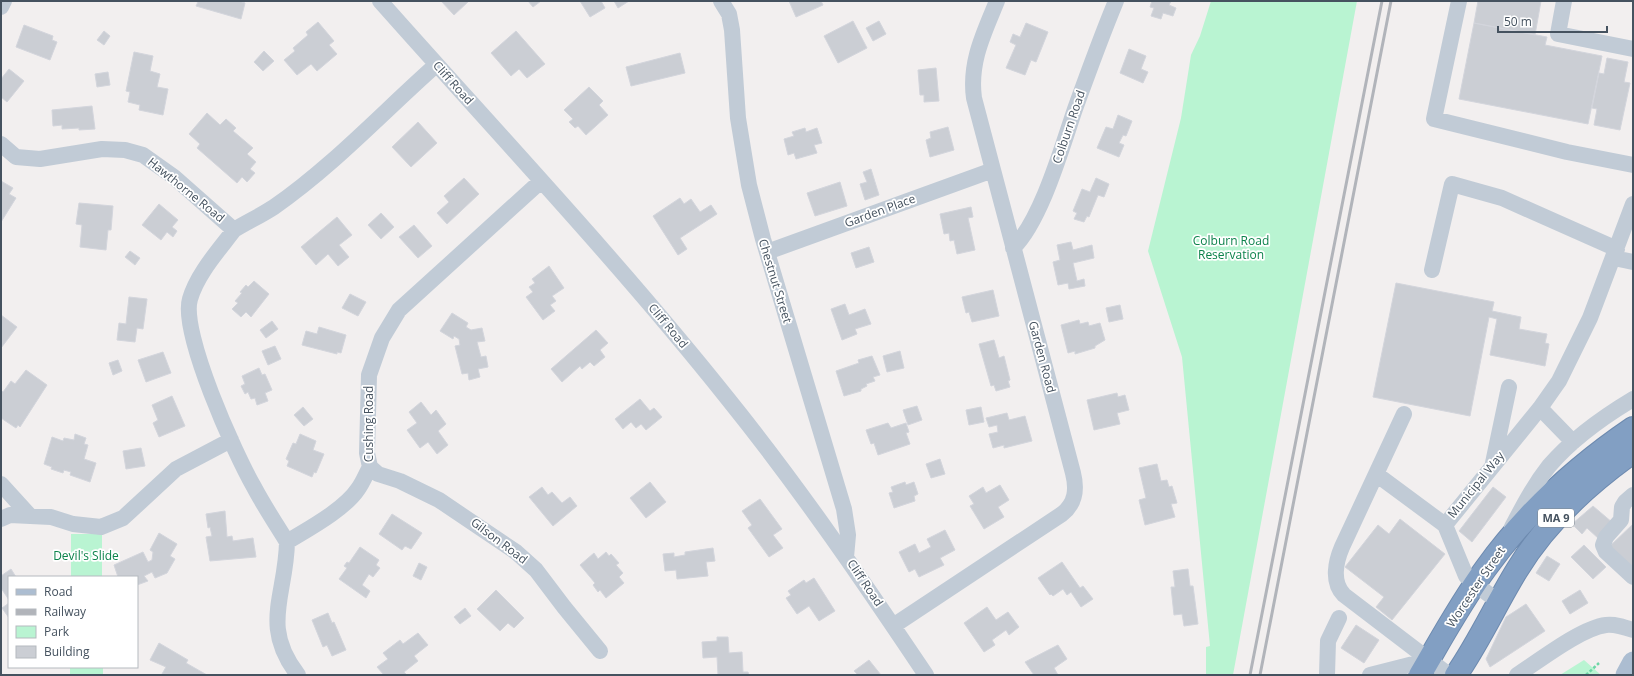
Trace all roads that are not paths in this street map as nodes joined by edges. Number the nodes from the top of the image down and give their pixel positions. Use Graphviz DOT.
graph roads {
  1 [pos="4,1"];
  2 [pos="380,1"];
  3 [pos="722,1"];
  4 [pos="997,1"];
  5 [pos="1116,1"];
  6 [pos="1459,1"];
  7 [pos="1564,1"];
  8 [pos="1,7"];
  9 [pos="1633,49"];
  10 [pos="436,64"];
  11 [pos="1,144"];
  12 [pos="1633,165"];
  13 [pos="993,170"];
  14 [pos="541,182"];
  15 [pos="1633,204"];
  16 [pos="234,230"];
  17 [pos="1013,248"];
  18 [pos="767,252"];
  19 [pos="1615,254"];
  20 [pos="1633,262"];
  21 [pos="1432,270"];
  22 [pos="1509,387"];
  23 [pos="1633,399"];
  24 [pos="1540,408"];
  25 [pos="1404,414"];
  26 [pos="1633,428"];
  27 [pos="231,440"];
  28 [pos="1573,442"];
  29 [pos="1633,452"];
  30 [pos="1492,466"];
  31 [pos="370,467"];
  32 [pos="1376,474"];
  33 [pos="1,484"];
  34 [pos="1633,495"];
  35 [pos="30,516"];
  36 [pos="1,519"];
  37 [pos="1444,524"];
  38 [pos="287,542"];
  39 [pos="1496,554"];
  40 [pos="846,556"];
  41 [pos="1633,577"];
  42 [pos="1475,584"];
  43 [pos="1499,602"];
  44 [pos="1339,618"];
  45 [pos="893,626"];
  46 [pos="1633,630"];
  47 [pos="600,651"];
  48 [pos="1633,662"];
  49 [pos="1424,668"];
  50 [pos="298,675"];
  51 [pos="926,675"];
  52 [pos="1327,675"];
  53 [pos="1370,675"];
  54 [pos="1449,675"];
  55 [pos="1456,675"];
  56 [pos="1517,675"];
  57 [pos="1626,675"];
  1 -- 8 [label="street"];
  2 -- 10 [label="street, Cliff Road"];
  3 -- 18 [label="street, Chestnut Street"];
  4 -- 13 [label="street, Garden Road"];
  5 -- 17 [label="street, Colburn Road"];
  6 -- 12 [label="street"];
  7 -- 9 [label="street"];
  10 -- 14 [label="street, Cliff Road"];
  10 -- 16 [label="street, Hawthorne Road"];
  11 -- 16 [label="street, Hawthorne Road"];
  13 -- 17 [label="street, Garden Road"];
  13 -- 18 [label="street, Garden Place"];
  14 -- 31 [label="street, Cushing Road"];
  14 -- 40 [label="street, Cliff Road"];
  15 -- 19 [label="street, Municipal Way"];
  16 -- 27 [label="street"];
  17 -- 45 [label="street, Garden Road"];
  18 -- 40 [label="street, Chestnut Street"];
  19 -- 20 [label="street"];
  19 -- 21 [label="street"];
  19 -- 24 [label="street, Municipal Way"];
  22 -- 30 [label="street"];
  23 -- 28 [label="street"];
  24 -- 28 [label="street"];
  24 -- 30 [label="street, Municipal Way"];
  25 -- 32 [label="street"];
  26 -- 39 [label="highway, Worcester Street / MA 9"];
  27 -- 35 [label="street"];
  27 -- 38 [label="street"];
  28 -- 39 [label="street"];
  29 -- 43 [label="highway, Worcester Street / MA 9"];
  30 -- 37 [label="street, Municipal Way"];
  31 -- 38 [label="street, Cushing Road"];
  31 -- 47 [label="street, Gilson Road"];
  32 -- 37 [label="street"];
  32 -- 49 [label="street"];
  33 -- 35 [label="street"];
  34 -- 41 [label="street"];
  35 -- 36 [label="street"];
  37 -- 42 [label="street, Municipal Way"];
  38 -- 50 [label="street"];
  39 -- 42 [label="highway, Worcester Street / MA 9"];
  40 -- 45 [label="street, Cliff Road"];
  42 -- 43 [label="street, Municipal Way"];
  42 -- 49 [label="highway, Worcester Street / MA 9"];
  43 -- 55 [label="highway, Worcester Street / MA 9"];
  44 -- 52 [label="street"];
  45 -- 51 [label="street, Cliff Road"];
  46 -- 56 [label="street"];
  48 -- 57 [label="main road"];
  49 -- 53 [label="street"];
  49 -- 54 [label="street"];
}
